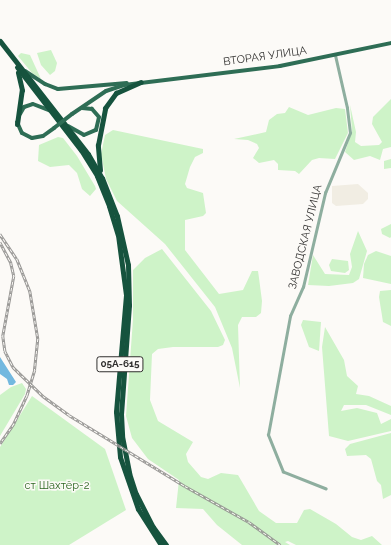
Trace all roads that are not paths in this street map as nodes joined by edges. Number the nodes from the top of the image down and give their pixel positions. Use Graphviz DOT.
graph roads {
  1 [pos="0,41"];
  2 [pos="391,43"];
  3 [pos="0,46"];
  4 [pos="335,55"];
  5 [pos="14,64"];
  6 [pos="24,71"];
  7 [pos="141,82"];
  8 [pos="80,108"];
  9 [pos="54,114"];
  10 [pos="17,124"];
  11 [pos="68,126"];
  12 [pos="100,173"];
  13 [pos="326,489"];
  14 [pos="161,545"];
  15 [pos="166,545"];
  1 -- 6 [label="highway, 05А-615"];
  2 -- 4 [label="main road, ВТОРАЯ УЛИЦА"];
  3 -- 5 [label="highway, 05А-615"];
  4 -- 7 [label="main road, ВТОРАЯ УЛИЦА"];
  4 -- 13 [label="street, ЗАВОДСКАЯ УЛИЦА"];
  5 -- 9 [label="highway, 05А-615"];
  5 -- 10 [label="highway"];
  6 -- 7 [label="main road"];
  6 -- 11 [label="highway, 05А-615"];
  7 -- 8 [label="main road"];
  7 -- 12 [label="highway"];
  8 -- 10 [label="main road, bridge"];
  8 -- 11 [label="main road"];
  9 -- 10 [label="main road"];
  9 -- 14 [label="highway, 05А-615"];
  11 -- 12 [label="highway, 05А-615"];
  12 -- 15 [label="highway, 05А-615"];
}
